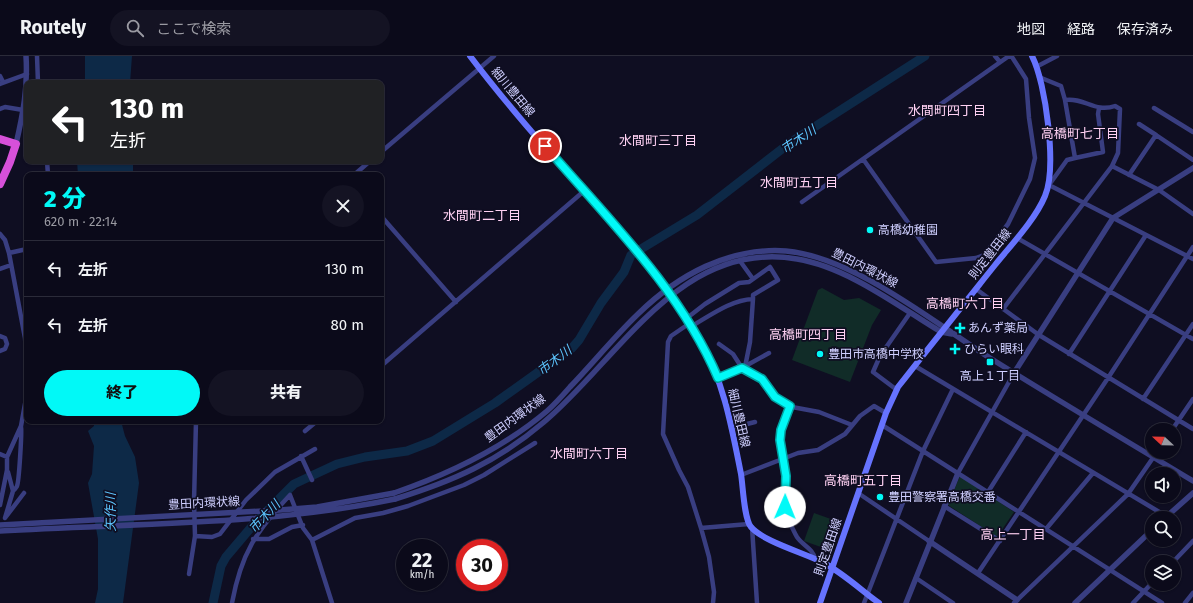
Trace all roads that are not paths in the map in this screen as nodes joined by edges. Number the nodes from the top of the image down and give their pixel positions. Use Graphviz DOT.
graph roads {
  1 [pos="26,56"];
  2 [pos="37,56"];
  3 [pos="470,56"];
  4 [pos="494,56"];
  5 [pos="995,56"];
  6 [pos="1032,56"];
  7 [pos="1057,56"];
  8 [pos="1000,62"];
  9 [pos="1036,67"];
  10 [pos="479,68"];
  11 [pos="27,74"];
  12 [pos="0,76"];
  13 [pos="1039,77"];
  14 [pos="26,80"];
  15 [pos="38,80"];
  16 [pos="2,83"];
  17 [pos="1066,100"];
  18 [pos="1099,108"];
  19 [pos="1154,108"];
  20 [pos="0,109"];
  21 [pos="24,110"];
  22 [pos="1139,124"];
  23 [pos="1193,132"];
  24 [pos="1156,135"];
  25 [pos="0,139"];
  26 [pos="16,144"];
  27 [pos="384,149"];
  28 [pos="1075,158"];
  29 [pos="863,159"];
  30 [pos="1193,160"];
  31 [pos="367,164"];
  32 [pos="1112,166"];
  33 [pos="1193,168"];
  34 [pos="357,172"];
  35 [pos="1129,175"];
  36 [pos="0,184"];
  37 [pos="1049,185"];
  38 [pos="1159,190"];
  39 [pos="584,191"];
  40 [pos="802,202"];
  41 [pos="1084,203"];
  42 [pos="1193,214"];
  43 [pos="1113,218"];
  44 [pos="384,219"];
  45 [pos="0,234"];
  46 [pos="1146,235"];
  47 [pos="1017,238"];
  48 [pos="1193,247"];
  49 [pos="24,250"];
  50 [pos="9,253"];
  51 [pos="1045,254"];
  52 [pos="1187,256"];
  53 [pos="1193,259"];
  54 [pos="740,261"];
  55 [pos="11,265"];
  56 [pos="0,268"];
  57 [pos="1078,274"];
  58 [pos="753,279"];
  59 [pos="976,288"];
  60 [pos="667,289"];
  61 [pos="1110,292"];
  62 [pos="672,295"];
  63 [pos="753,299"];
  64 [pos="456,302"];
  65 [pos="1003,309"];
  66 [pos="910,313"];
  67 [pos="1149,314"];
  68 [pos="690,322"];
  69 [pos="1193,324"];
  70 [pos="943,329"];
  71 [pos="24,333"];
  72 [pos="1039,335"];
  73 [pos="1186,335"];
  74 [pos="0,336"];
  75 [pos="1193,339"];
  76 [pos="719,344"];
  77 [pos="0,351"];
  78 [pos="769,352"];
  79 [pos="1069,354"];
  80 [pos="384,363"];
  81 [pos="915,366"];
  82 [pos="744,368"];
  83 [pos="1014,373"];
  84 [pos="718,378"];
  85 [pos="1108,378"];
  86 [pos="953,389"];
  87 [pos="897,390"];
  88 [pos="1143,399"];
  89 [pos="1193,399"];
  90 [pos="790,406"];
  91 [pos="992,412"];
  92 [pos="24,413"];
  93 [pos="886,413"];
  94 [pos="1083,414"];
  95 [pos="1178,420"];
  96 [pos="755,422"];
  97 [pos="1176,423"];
  98 [pos="196,424"];
  99 [pos="313,424"];
  100 [pos="852,425"];
  101 [pos="882,425"];
  102 [pos="22,426"];
  103 [pos="731,428"];
  104 [pos="1193,429"];
  105 [pos="305,431"];
  106 [pos="1026,432"];
  107 [pos="535,443"];
  108 [pos="1145,448"];
  109 [pos="315,449"];
  110 [pos="923,451"];
  111 [pos="1059,452"];
  112 [pos="0,454"];
  113 [pos="301,456"];
  114 [pos="7,457"];
  115 [pos="782,458"];
  116 [pos="1152,459"];
  117 [pos="1162,459"];
  118 [pos="7,470"];
  119 [pos="958,472"];
  120 [pos="1094,472"];
  121 [pos="741,475"];
  122 [pos="312,480"];
  123 [pos="1193,481"];
  124 [pos="13,491"];
  125 [pos="24,492"];
  126 [pos="988,492"];
  127 [pos="1193,492"];
  128 [pos="858,493"];
  129 [pos="1128,494"];
  130 [pos="394,496"];
  131 [pos="0,505"];
  132 [pos="944,506"];
  133 [pos="1155,511"];
  134 [pos="1172,511"];
  135 [pos="1020,512"];
  136 [pos="896,519"];
  137 [pos="0,525"];
  138 [pos="303,525"];
  139 [pos="750,526"];
  140 [pos="701,528"];
  141 [pos="1046,529"];
  142 [pos="0,531"];
  143 [pos="195,536"];
  144 [pos="1145,536"];
  145 [pos="253,540"];
  146 [pos="312,540"];
  147 [pos="930,541"];
  148 [pos="1000,541"];
  149 [pos="1193,541"];
  150 [pos="1074,547"];
  151 [pos="1180,555"];
  152 [pos="815,559"];
  153 [pos="832,568"];
  154 [pos="1109,569"];
  155 [pos="978,573"];
  156 [pos="189,574"];
  157 [pos="916,578"];
  158 [pos="1144,592"];
  159 [pos="1193,593"];
  160 [pos="867,594"];
  161 [pos="1018,602"];
  162 [pos="232,603"];
  163 [pos="332,603"];
  164 [pos="713,603"];
  165 [pos="756,603"];
  166 [pos="820,603"];
  167 [pos="864,603"];
  168 [pos="879,603"];
  169 [pos="906,603"];
  170 [pos="953,603"];
  171 [pos="1075,603"];
  172 [pos="1133,603"];
  173 [pos="1162,603"];
  174 [pos="1184,603"];
  1 -- 11 [label="street"];
  2 -- 15 [label="street"];
  3 -- 10 [label="main road, 細川豊田線"];
  4 -- 10 [label="street"];
  5 -- 8 [label="street"];
  6 -- 9 [label="main road, 則定豊田線"];
  7 -- 9 [label="street"];
  8 -- 29 [label="street"];
  8 -- 29 [label="street"];
  9 -- 13 [label="main road, 則定豊田線"];
  10 -- 27 [label="street"];
  10 -- 39 [label="main road, 細川豊田線"];
  11 -- 14 [label="street"];
  11 -- 16 [label="street"];
  12 -- 16 [label="street"];
  13 -- 17 [label="street"];
  13 -- 37 [label="main road, 則定豊田線"];
  17 -- 18 [label="street"];
  17 -- 28 [label="street"];
  18 -- 28 [label="street"];
  18 -- 32 [label="street"];
  19 -- 23 [label="street"];
  20 -- 21 [label="street"];
  21 -- 26 [label="street"];
  22 -- 24 [label="street"];
  24 -- 30 [label="street"];
  24 -- 35 [label="street"];
  25 -- 26 [label="highway"];
  26 -- 36 [label="highway"];
  28 -- 37 [label="street"];
  29 -- 40 [label="street"];
  31 -- 34 [label="street"];
  32 -- 35 [label="street"];
  32 -- 41 [label="street"];
  33 -- 38 [label="street"];
  35 -- 38 [label="street"];
  37 -- 41 [label="street"];
  37 -- 47 [label="main road, 則定豊田線"];
  38 -- 42 [label="street"];
  38 -- 43 [label="street"];
  39 -- 60 [label="main road, 細川豊田線"];
  39 -- 64 [label="street"];
  41 -- 43 [label="street"];
  41 -- 51 [label="street"];
  43 -- 46 [label="street"];
  43 -- 57 [label="street"];
  44 -- 64 [label="street"];
  45 -- 50 [label="street"];
  46 -- 52 [label="street"];
  46 -- 61 [label="street"];
  47 -- 51 [label="street"];
  47 -- 59 [label="main road, 則定豊田線"];
  48 -- 52 [label="street"];
  49 -- 50 [label="street"];
  50 -- 55 [label="street"];
  51 -- 57 [label="street"];
  51 -- 65 [label="street"];
  52 -- 53 [label="street"];
  52 -- 67 [label="street"];
  54 -- 58 [label="street"];
  54 -- 62 [label="street, 豊田内環状線"];
  54 -- 66 [label="street, 豊田内環状線"];
  55 -- 56 [label="street"];
  55 -- 71 [label="street"];
  57 -- 61 [label="street"];
  57 -- 72 [label="street"];
  58 -- 63 [label="street"];
  58 -- 68 [label="street"];
  59 -- 65 [label="street"];
  59 -- 70 [label="main road, 則定豊田線"];
  60 -- 62 [label="main road, 細川豊田線"];
  60 -- 70 [label="street, 豊田内環状線"];
  60 -- 130 [label="street, 豊田内環状線"];
  61 -- 67 [label="street"];
  61 -- 79 [label="street"];
  62 -- 68 [label="main road, 細川豊田線"];
  62 -- 130 [label="street, 豊田内環状線"];
  63 -- 68 [label="street"];
  63 -- 82 [label="street"];
  64 -- 80 [label="street"];
  65 -- 72 [label="street"];
  66 -- 70 [label="street, 豊田内環状線"];
  66 -- 87 [label="street"];
  67 -- 73 [label="street"];
  67 -- 85 [label="street"];
  68 -- 84 [label="main road, 細川豊田線"];
  68 -- 140 [label="street"];
  69 -- 73 [label="street"];
  70 -- 81 [label="main road, 則定豊田線"];
  70 -- 83 [label="street, 豊田内環状線"];
  72 -- 79 [label="street"];
  72 -- 83 [label="street"];
  73 -- 75 [label="street"];
  73 -- 88 [label="street"];
  74 -- 77 [label="street"];
  76 -- 82 [label="street"];
  78 -- 82 [label="street"];
  79 -- 85 [label="street"];
  81 -- 86 [label="street"];
  81 -- 87 [label="main road, 則定豊田線"];
  82 -- 84 [label="street"];
  82 -- 90 [label="street"];
  83 -- 91 [label="street"];
  83 -- 94 [label="street, 豊田内環状線"];
  84 -- 103 [label="main road, 細川豊田線"];
  85 -- 88 [label="street"];
  85 -- 94 [label="street"];
  86 -- 91 [label="street"];
  86 -- 110 [label="street"];
  87 -- 93 [label="main road, 則定豊田線"];
  88 -- 95 [label="street"];
  89 -- 95 [label="street"];
  90 -- 100 [label="street"];
  90 -- 115 [label="street"];
  91 -- 106 [label="street"];
  91 -- 119 [label="street"];
  92 -- 102 [label="street"];
  93 -- 100 [label="street"];
  93 -- 101 [label="main road, 則定豊田線"];
  94 -- 108 [label="street, 豊田内環状線"];
  94 -- 111 [label="street"];
  95 -- 97 [label="street"];
  95 -- 104 [label="street"];
  96 -- 103 [label="street"];
  98 -- 143 [label="street"];
  99 -- 105 [label="street"];
  100 -- 115 [label="street"];
  101 -- 110 [label="street"];
  101 -- 128 [label="main road, 則定豊田線"];
  102 -- 114 [label="street"];
  102 -- 124 [label="street"];
  103 -- 121 [label="main road, 細川豊田線"];
  106 -- 111 [label="street"];
  106 -- 126 [label="street"];
  107 -- 146 [label="street"];
  109 -- 113 [label="street"];
  110 -- 119 [label="street"];
  110 -- 136 [label="street"];
  111 -- 120 [label="street"];
  111 -- 135 [label="street"];
  112 -- 114 [label="street"];
  113 -- 122 [label="street"];
  113 -- 143 [label="street"];
  114 -- 118 [label="street"];
  115 -- 121 [label="street"];
  115 -- 152 [label="street"];
  116 -- 129 [label="street"];
  117 -- 123 [label="street, 豊田内環状線"];
  118 -- 124 [label="street"];
  118 -- 131 [label="street"];
  119 -- 126 [label="street"];
  119 -- 132 [label="street"];
  120 -- 129 [label="street"];
  120 -- 141 [label="street"];
  121 -- 139 [label="main road, 細川豊田線"];
  124 -- 125 [label="street"];
  126 -- 135 [label="street"];
  127 -- 134 [label="street"];
  128 -- 136 [label="street"];
  128 -- 153 [label="main road, 則定豊田線"];
  129 -- 133 [label="street"];
  129 -- 150 [label="street"];
  130 -- 137 [label="street, 豊田内環状線, bridge"];
  130 -- 142 [label="street, 豊田内環状線, bridge"];
  132 -- 147 [label="street"];
  132 -- 148 [label="street"];
  135 -- 141 [label="street"];
  135 -- 148 [label="street"];
  136 -- 147 [label="street"];
  136 -- 160 [label="street"];
  138 -- 145 [label="street"];
  138 -- 145 [label="street"];
  138 -- 146 [label="street"];
  139 -- 140 [label="street"];
  139 -- 152 [label="main road"];
  139 -- 165 [label="street"];
  140 -- 164 [label="street"];
  141 -- 150 [label="street"];
  143 -- 156 [label="street"];
  144 -- 154 [label="street"];
  145 -- 162 [label="street"];
  146 -- 163 [label="street"];
  147 -- 155 [label="street"];
  147 -- 157 [label="street"];
  148 -- 155 [label="street"];
  149 -- 151 [label="street"];
  150 -- 154 [label="street"];
  150 -- 161 [label="street"];
  152 -- 153 [label="main road"];
  153 -- 160 [label="main road"];
  153 -- 166 [label="main road, 則定豊田線"];
  154 -- 158 [label="street"];
  154 -- 171 [label="street"];
  155 -- 161 [label="street"];
  157 -- 169 [label="street"];
  157 -- 170 [label="street"];
  158 -- 172 [label="street"];
  158 -- 173 [label="street"];
  159 -- 174 [label="street"];
  160 -- 167 [label="street"];
  160 -- 168 [label="main road"];
}
